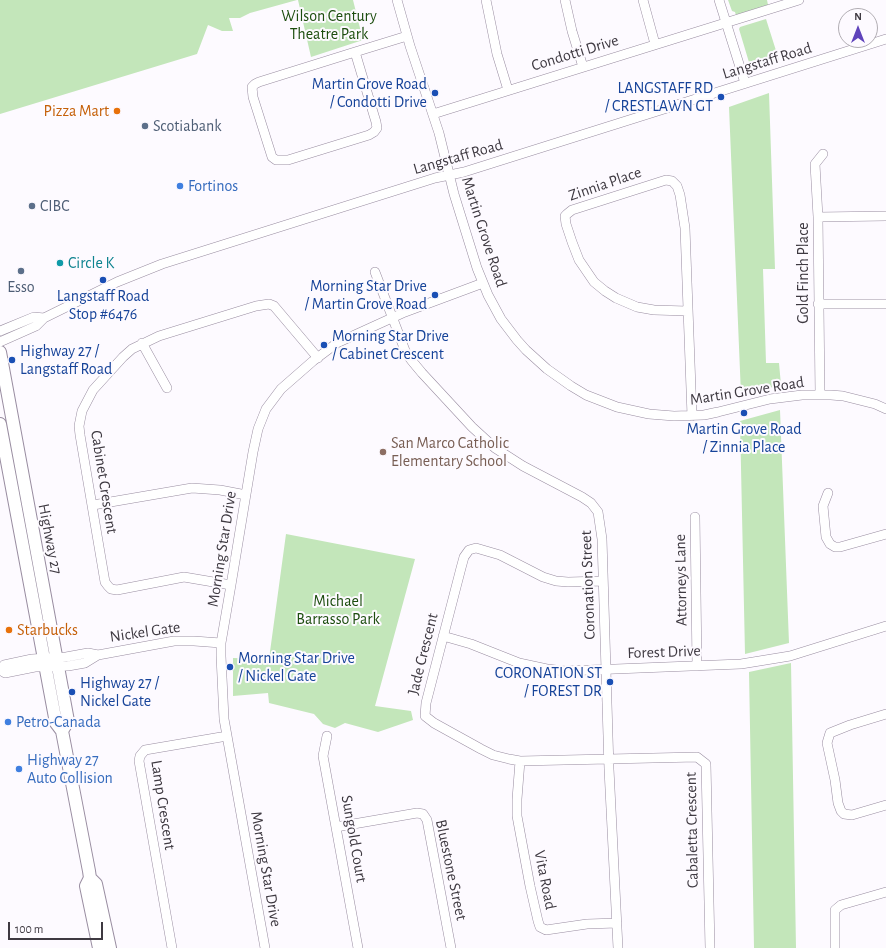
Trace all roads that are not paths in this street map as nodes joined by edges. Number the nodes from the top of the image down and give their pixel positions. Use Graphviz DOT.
graph roads {
  1 [pos="398,0"];
  2 [pos="486,0"];
  3 [pos="565,0"];
  4 [pos="643,0"];
  5 [pos="719,0"];
  6 [pos="799,0"];
  7 [pos="726,22"];
  8 [pos="407,36"];
  9 [pos="886,39"];
  10 [pos="655,44"];
  11 [pos="355,52"];
  12 [pos="583,67"];
  13 [pos="745,83"];
  14 [pos="508,90"];
  15 [pos="433,114"];
  16 [pos="823,154"];
  17 [pos="450,175"];
  18 [pos="886,216"];
  19 [pos="818,217"];
  20 [pos="375,272"];
  21 [pos="483,283"];
  22 [pos="818,304"];
  23 [pos="886,304"];
  24 [pos="687,311"];
  25 [pos="392,317"];
  26 [pos="44,318"];
  27 [pos="0,331"];
  28 [pos="0,342"];
  29 [pos="142,342"];
  30 [pos="0,352"];
  31 [pos="318,358"];
  32 [pos="167,388"];
  33 [pos="820,395"];
  34 [pos="886,409"];
  35 [pos="692,416"];
  36 [pos="0,424"];
  37 [pos="828,493"];
  38 [pos="246,495"];
  39 [pos="93,505"];
  40 [pos="695,517"];
  41 [pos="886,534"];
  42 [pos="603,581"];
  43 [pos="230,585"];
  44 [pos="886,626"];
  45 [pos="443,636"];
  46 [pos="221,643"];
  47 [pos="51,662"];
  48 [pos="697,666"];
  49 [pos="606,669"];
  50 [pos="0,670"];
  51 [pos="886,714"];
  52 [pos="227,736"];
  53 [pos="327,736"];
  54 [pos="608,759"];
  55 [pos="520,761"];
  56 [pos="886,805"];
  57 [pos="336,827"];
  58 [pos="90,878"];
  59 [pos="886,892"];
  60 [pos="617,923"];
  61 [pos="99,948"];
  62 [pos="110,948"];
  63 [pos="172,948"];
  64 [pos="265,948"];
  65 [pos="358,948"];
  66 [pos="451,948"];
  67 [pos="618,948"];
  68 [pos="710,948"];
  69 [pos="835,948"];
  1 -- 8 [label="street, Martin Grove Road"];
  2 -- 14 [label="street"];
  3 -- 12 [label="street"];
  4 -- 10 [label="street"];
  5 -- 7 [label="street"];
  6 -- 7 [label="street, Condotti Drive"];
  7 -- 10 [label="street, Condotti Drive"];
  7 -- 13 [label="street"];
  8 -- 11 [label="street"];
  8 -- 15 [label="street, Martin Grove Road"];
  9 -- 13 [label="street, Langstaff Road"];
  10 -- 12 [label="street, Condotti Drive"];
  11 -- 11 [label="street"];
  12 -- 14 [label="street, Condotti Drive"];
  13 -- 17 [label="street, Langstaff Road"];
  14 -- 15 [label="street, Condotti Drive"];
  15 -- 17 [label="street, Martin Grove Road"];
  16 -- 19 [label="street, Gold Finch Place"];
  17 -- 21 [label="street, Martin Grove Road"];
  17 -- 26 [label="street, Langstaff Road"];
  18 -- 19 [label="street"];
  19 -- 22 [label="street, Gold Finch Place"];
  20 -- 25 [label="street, Coronation Street"];
  21 -- 25 [label="street, Morning Star Drive"];
  21 -- 35 [label="street, Martin Grove Road"];
  22 -- 23 [label="street"];
  22 -- 33 [label="street, Gold Finch Place"];
  24 -- 24 [label="street, Zinnia Place"];
  24 -- 35 [label="street, Zinnia Place"];
  25 -- 31 [label="street, Morning Star Drive"];
  25 -- 42 [label="street, Coronation Street"];
  26 -- 27 [label="street, Langstaff Road"];
  26 -- 28 [label="street, Langstaff Road"];
  29 -- 31 [label="street, Cabinet Crescent"];
  29 -- 32 [label="street"];
  29 -- 39 [label="street, Cabinet Crescent"];
  30 -- 47 [label="main road, Highway 27"];
  31 -- 38 [label="street, Morning Star Drive"];
  33 -- 34 [label="street, Martin Grove Road"];
  33 -- 35 [label="street, Martin Grove Road"];
  36 -- 47 [label="main road, Highway 27"];
  37 -- 41 [label="street"];
  38 -- 39 [label="street"];
  38 -- 43 [label="street, Morning Star Drive"];
  39 -- 43 [label="street, Cabinet Crescent"];
  40 -- 48 [label="street, Attorneys Lane"];
  42 -- 45 [label="street, Jade Crescent"];
  42 -- 49 [label="street, Coronation Street"];
  43 -- 46 [label="street, Morning Star Drive"];
  44 -- 48 [label="street, Forest Drive"];
  45 -- 49 [label="street, Forest Drive"];
  45 -- 55 [label="street, Jade Crescent"];
  46 -- 47 [label="street, Nickel Gate"];
  46 -- 52 [label="street, Morning Star Drive"];
  47 -- 50 [label="street, Nickel Gate"];
  47 -- 58 [label="main road, Highway 27"];
  48 -- 49 [label="street, Forest Drive"];
  49 -- 54 [label="street, Coronation Street"];
  51 -- 56 [label="street"];
  52 -- 63 [label="street, Lamp Crescent"];
  52 -- 64 [label="street, Morning Star Drive"];
  53 -- 57 [label="street, Sungold Court"];
  54 -- 55 [label="street, Jade Crescent"];
  54 -- 60 [label="street, Coronation Street"];
  54 -- 68 [label="street, Cabaletta Crescent"];
  55 -- 60 [label="street, Vita Road"];
  57 -- 65 [label="street, Sungold Court"];
  57 -- 66 [label="street, Bluestone Street"];
  58 -- 61 [label="main road, Highway 27"];
  58 -- 62 [label="main road, Highway 27"];
  59 -- 69 [label="street"];
  60 -- 67 [label="street, Coronation Street"];
}
